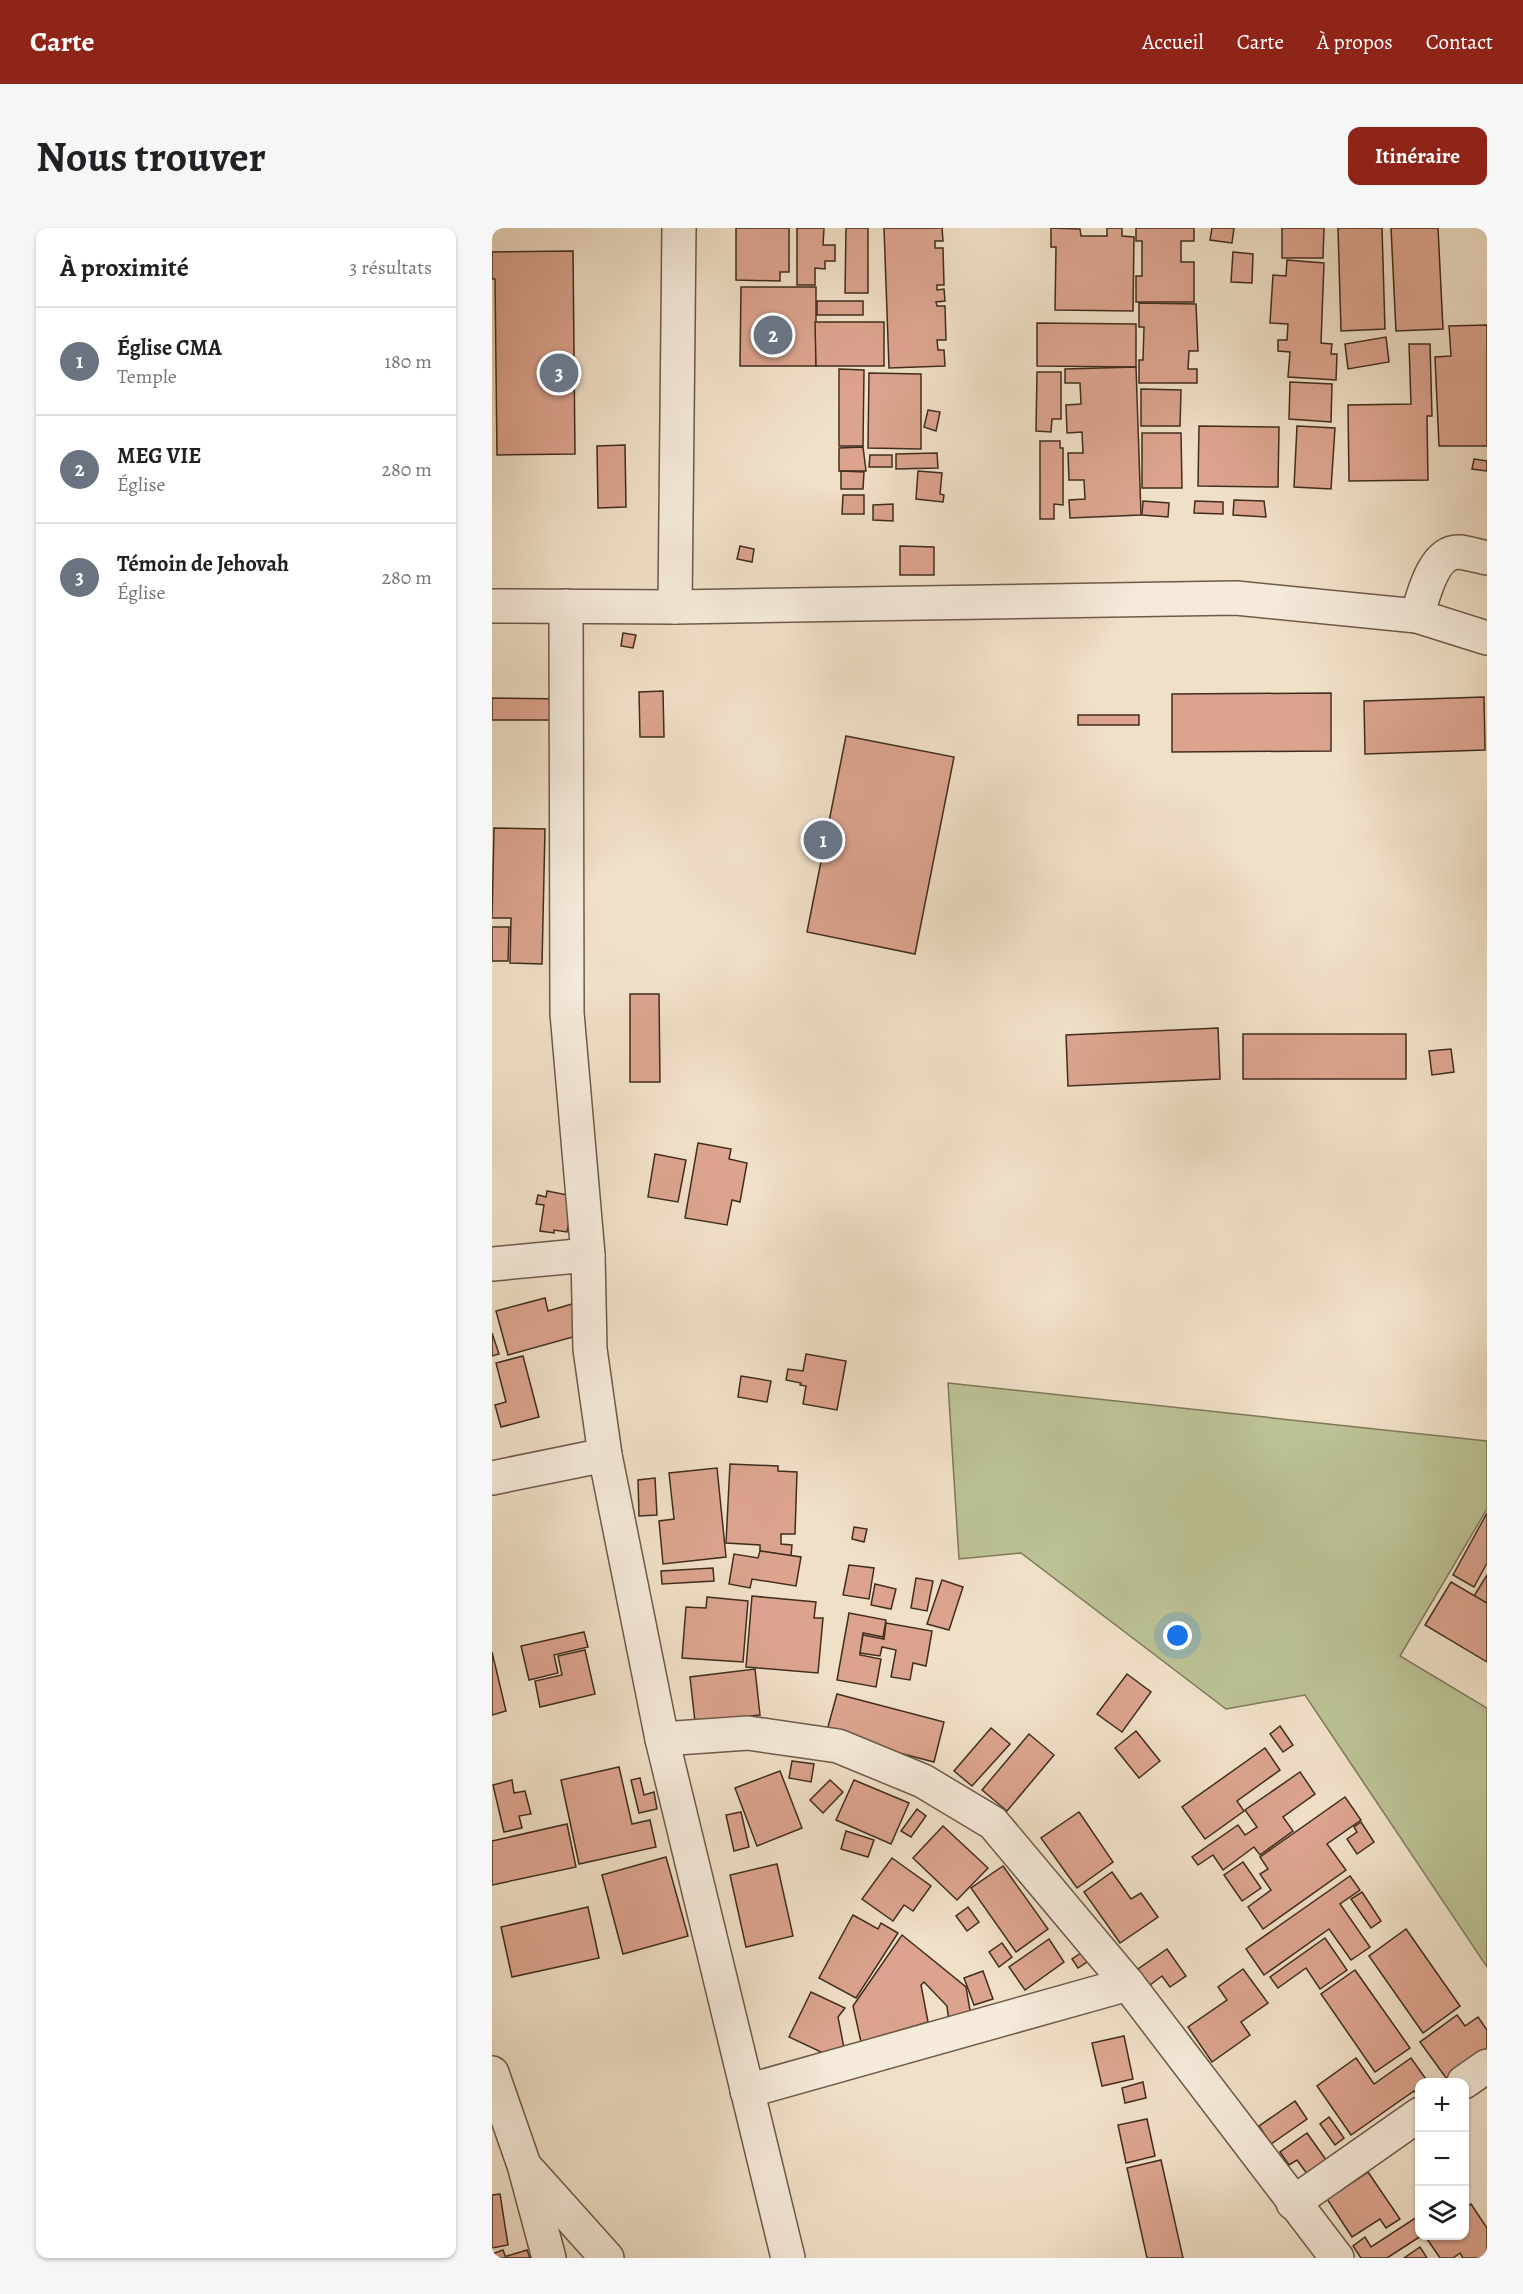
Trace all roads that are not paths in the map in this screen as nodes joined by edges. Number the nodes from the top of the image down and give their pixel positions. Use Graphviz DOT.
graph roads {
  1 [pos="679,228"];
  2 [pos="1487,558"];
  3 [pos="492,606"];
  4 [pos="566,606"];
  5 [pos="675,607"];
  6 [pos="1417,616"];
  7 [pos="1487,638"];
  8 [pos="588,1255"];
  9 [pos="492,1264"];
  10 [pos="605,1455"];
  11 [pos="492,1478"];
  12 [pos="662,1739"];
  13 [pos="1128,1984"];
  14 [pos="1487,2066"];
  15 [pos="492,2073"];
  16 [pos="1469,2079"];
  17 [pos="747,2091"];
  18 [pos="1415,2117"];
  19 [pos="524,2165"];
  20 [pos="1293,2203"];
  21 [pos="549,2258"];
  22 [pos="607,2258"];
  23 [pos="788,2258"];
  24 [pos="1337,2258"];
  1 -- 5 [label="street"];
  2 -- 6 [label="street"];
  3 -- 4 [label="street"];
  4 -- 5 [label="street"];
  4 -- 8 [label="street"];
  5 -- 6 [label="street"];
  6 -- 7 [label="street"];
  8 -- 9 [label="street"];
  8 -- 10 [label="street"];
  10 -- 11 [label="street"];
  10 -- 12 [label="street"];
  12 -- 13 [label="street"];
  12 -- 17 [label="street"];
  13 -- 17 [label="street"];
  13 -- 20 [label="street"];
  14 -- 16 [label="street"];
  15 -- 19 [label="street"];
  17 -- 23 [label="street"];
  18 -- 20 [label="street"];
  19 -- 21 [label="street"];
  19 -- 22 [label="street"];
  20 -- 24 [label="street"];
}
